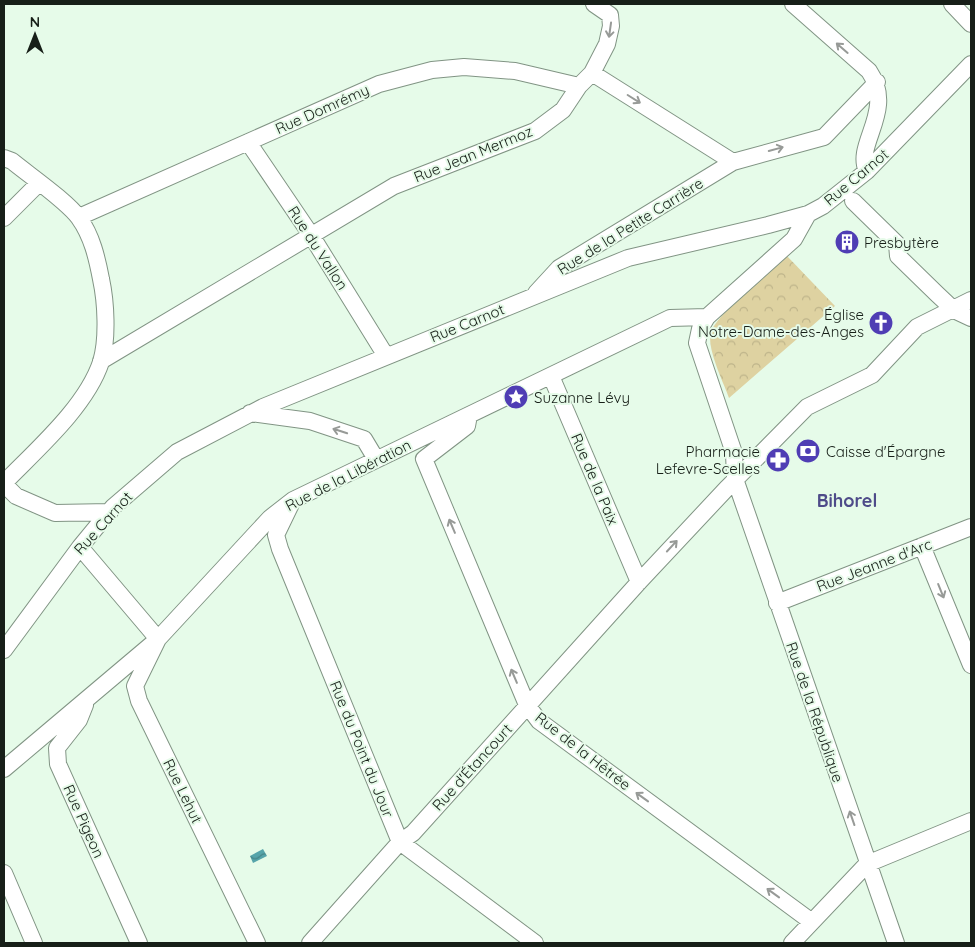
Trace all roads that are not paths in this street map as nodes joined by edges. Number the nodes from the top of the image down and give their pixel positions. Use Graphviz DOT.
graph roads {
  1 [pos="594,4"];
  2 [pos="793,4"];
  3 [pos="952,4"];
  4 [pos="971,24"];
  5 [pos="971,64"];
  6 [pos="592,73"];
  7 [pos="876,82"];
  8 [pos="579,86"];
  9 [pos="248,142"];
  10 [pos="4,158"];
  11 [pos="732,162"];
  12 [pos="867,172"];
  13 [pos="39,183"];
  14 [pos="853,201"];
  15 [pos="808,214"];
  16 [pos="79,217"];
  17 [pos="4,218"];
  18 [pos="311,235"];
  19 [pos="533,296"];
  20 [pos="971,300"];
  21 [pos="954,310"];
  22 [pos="707,317"];
  23 [pos="971,318"];
  24 [pos="386,356"];
  25 [pos="102,360"];
  26 [pos="551,376"];
  27 [pos="250,413"];
  28 [pos="468,415"];
  29 [pos="376,459"];
  30 [pos="735,479"];
  31 [pos="4,484"];
  32 [pos="293,500"];
  33 [pos="110,512"];
  34 [pos="971,527"];
  35 [pos="922,546"];
  36 [pos="80,547"];
  37 [pos="639,582"];
  38 [pos="777,603"];
  39 [pos="158,639"];
  40 [pos="4,650"];
  41 [pos="971,665"];
  42 [pos="87,701"];
  43 [pos="527,705"];
  44 [pos="4,769"];
  45 [pos="971,821"];
  46 [pos="400,842"];
  47 [pos="868,864"];
  48 [pos="4,873"];
  49 [pos="812,922"];
  50 [pos="34,943"];
  51 [pos="139,943"];
  52 [pos="257,943"];
  53 [pos="310,943"];
  54 [pos="535,943"];
  55 [pos="792,943"];
  56 [pos="896,943"];
  1 -- 6 [label="street, Rue Jean Mermoz, one-way"];
  7 -- 2 [label="street, one-way"];
  3 -- 4 [label="street"];
  5 -- 12 [label="street, Rue Carnot"];
  6 -- 8 [label="street, Rue Jean Mermoz"];
  6 -- 11 [label="street, one-way"];
  11 -- 7 [label="street, one-way"];
  7 -- 12 [label="street"];
  8 -- 9 [label="street, Rue Domrémy"];
  8 -- 18 [label="street, Rue Jean Mermoz"];
  9 -- 16 [label="street, Rue Domrémy"];
  9 -- 18 [label="street, Rue du Vallon"];
  10 -- 13 [label="street"];
  11 -- 19 [label="street, Rue de la Petite Carrière"];
  12 -- 15 [label="street, Rue Carnot"];
  13 -- 16 [label="street"];
  13 -- 17 [label="street"];
  14 -- 21 [label="street"];
  15 -- 19 [label="street, Rue Carnot"];
  15 -- 22 [label="street"];
  16 -- 25 [label="street"];
  18 -- 24 [label="street, Rue du Vallon"];
  18 -- 25 [label="street, Rue Jean Mermoz"];
  19 -- 24 [label="street, Rue Carnot"];
  20 -- 21 [label="street"];
  21 -- 23 [label="street"];
  21 -- 30 [label="street, Rue d'Étancourt"];
  22 -- 26 [label="street, Rue de la Libération"];
  22 -- 30 [label="street, Rue de la République"];
  24 -- 27 [label="street, Rue Carnot"];
  25 -- 31 [label="street"];
  26 -- 28 [label="street, Rue de la Libération"];
  26 -- 37 [label="street, Rue de la Paix"];
  29 -- 27 [label="street, one-way"];
  27 -- 33 [label="street, Rue Carnot"];
  28 -- 29 [label="street, Rue de la Libération"];
  43 -- 28 [label="street, Rue de la Hêtrée, one-way"];
  29 -- 32 [label="street, Rue de la Libération"];
  37 -- 30 [label="street, Rue d'Étancourt, one-way"];
  30 -- 38 [label="street, Rue de la République"];
  31 -- 33 [label="street"];
  32 -- 39 [label="street, Rue de la Libération"];
  32 -- 46 [label="street, Rue du Point du Jour"];
  33 -- 36 [label="street, Rue Carnot"];
  34 -- 35 [label="street, Rue Jeanne d'Arc"];
  35 -- 38 [label="street, Rue Jeanne d'Arc"];
  35 -- 41 [label="street, one-way"];
  36 -- 39 [label="street"];
  36 -- 40 [label="street, Rue Carnot"];
  37 -- 43 [label="street, Rue d'Étancourt"];
  47 -- 38 [label="street, Rue de la République, one-way"];
  39 -- 42 [label="street, Rue de la Libération"];
  39 -- 52 [label="street, Rue Lehut"];
  42 -- 44 [label="street, Rue de la Libération"];
  42 -- 51 [label="street, Rue Pigeon"];
  43 -- 46 [label="street, Rue d'Étancourt"];
  49 -- 43 [label="street, Rue de la Hêtrée, one-way"];
  45 -- 47 [label="street"];
  46 -- 53 [label="street, Rue d'Étancourt"];
  46 -- 54 [label="street"];
  47 -- 49 [label="street"];
  47 -- 56 [label="street, Rue de la République"];
  48 -- 50 [label="street"];
  49 -- 55 [label="street"];
}
